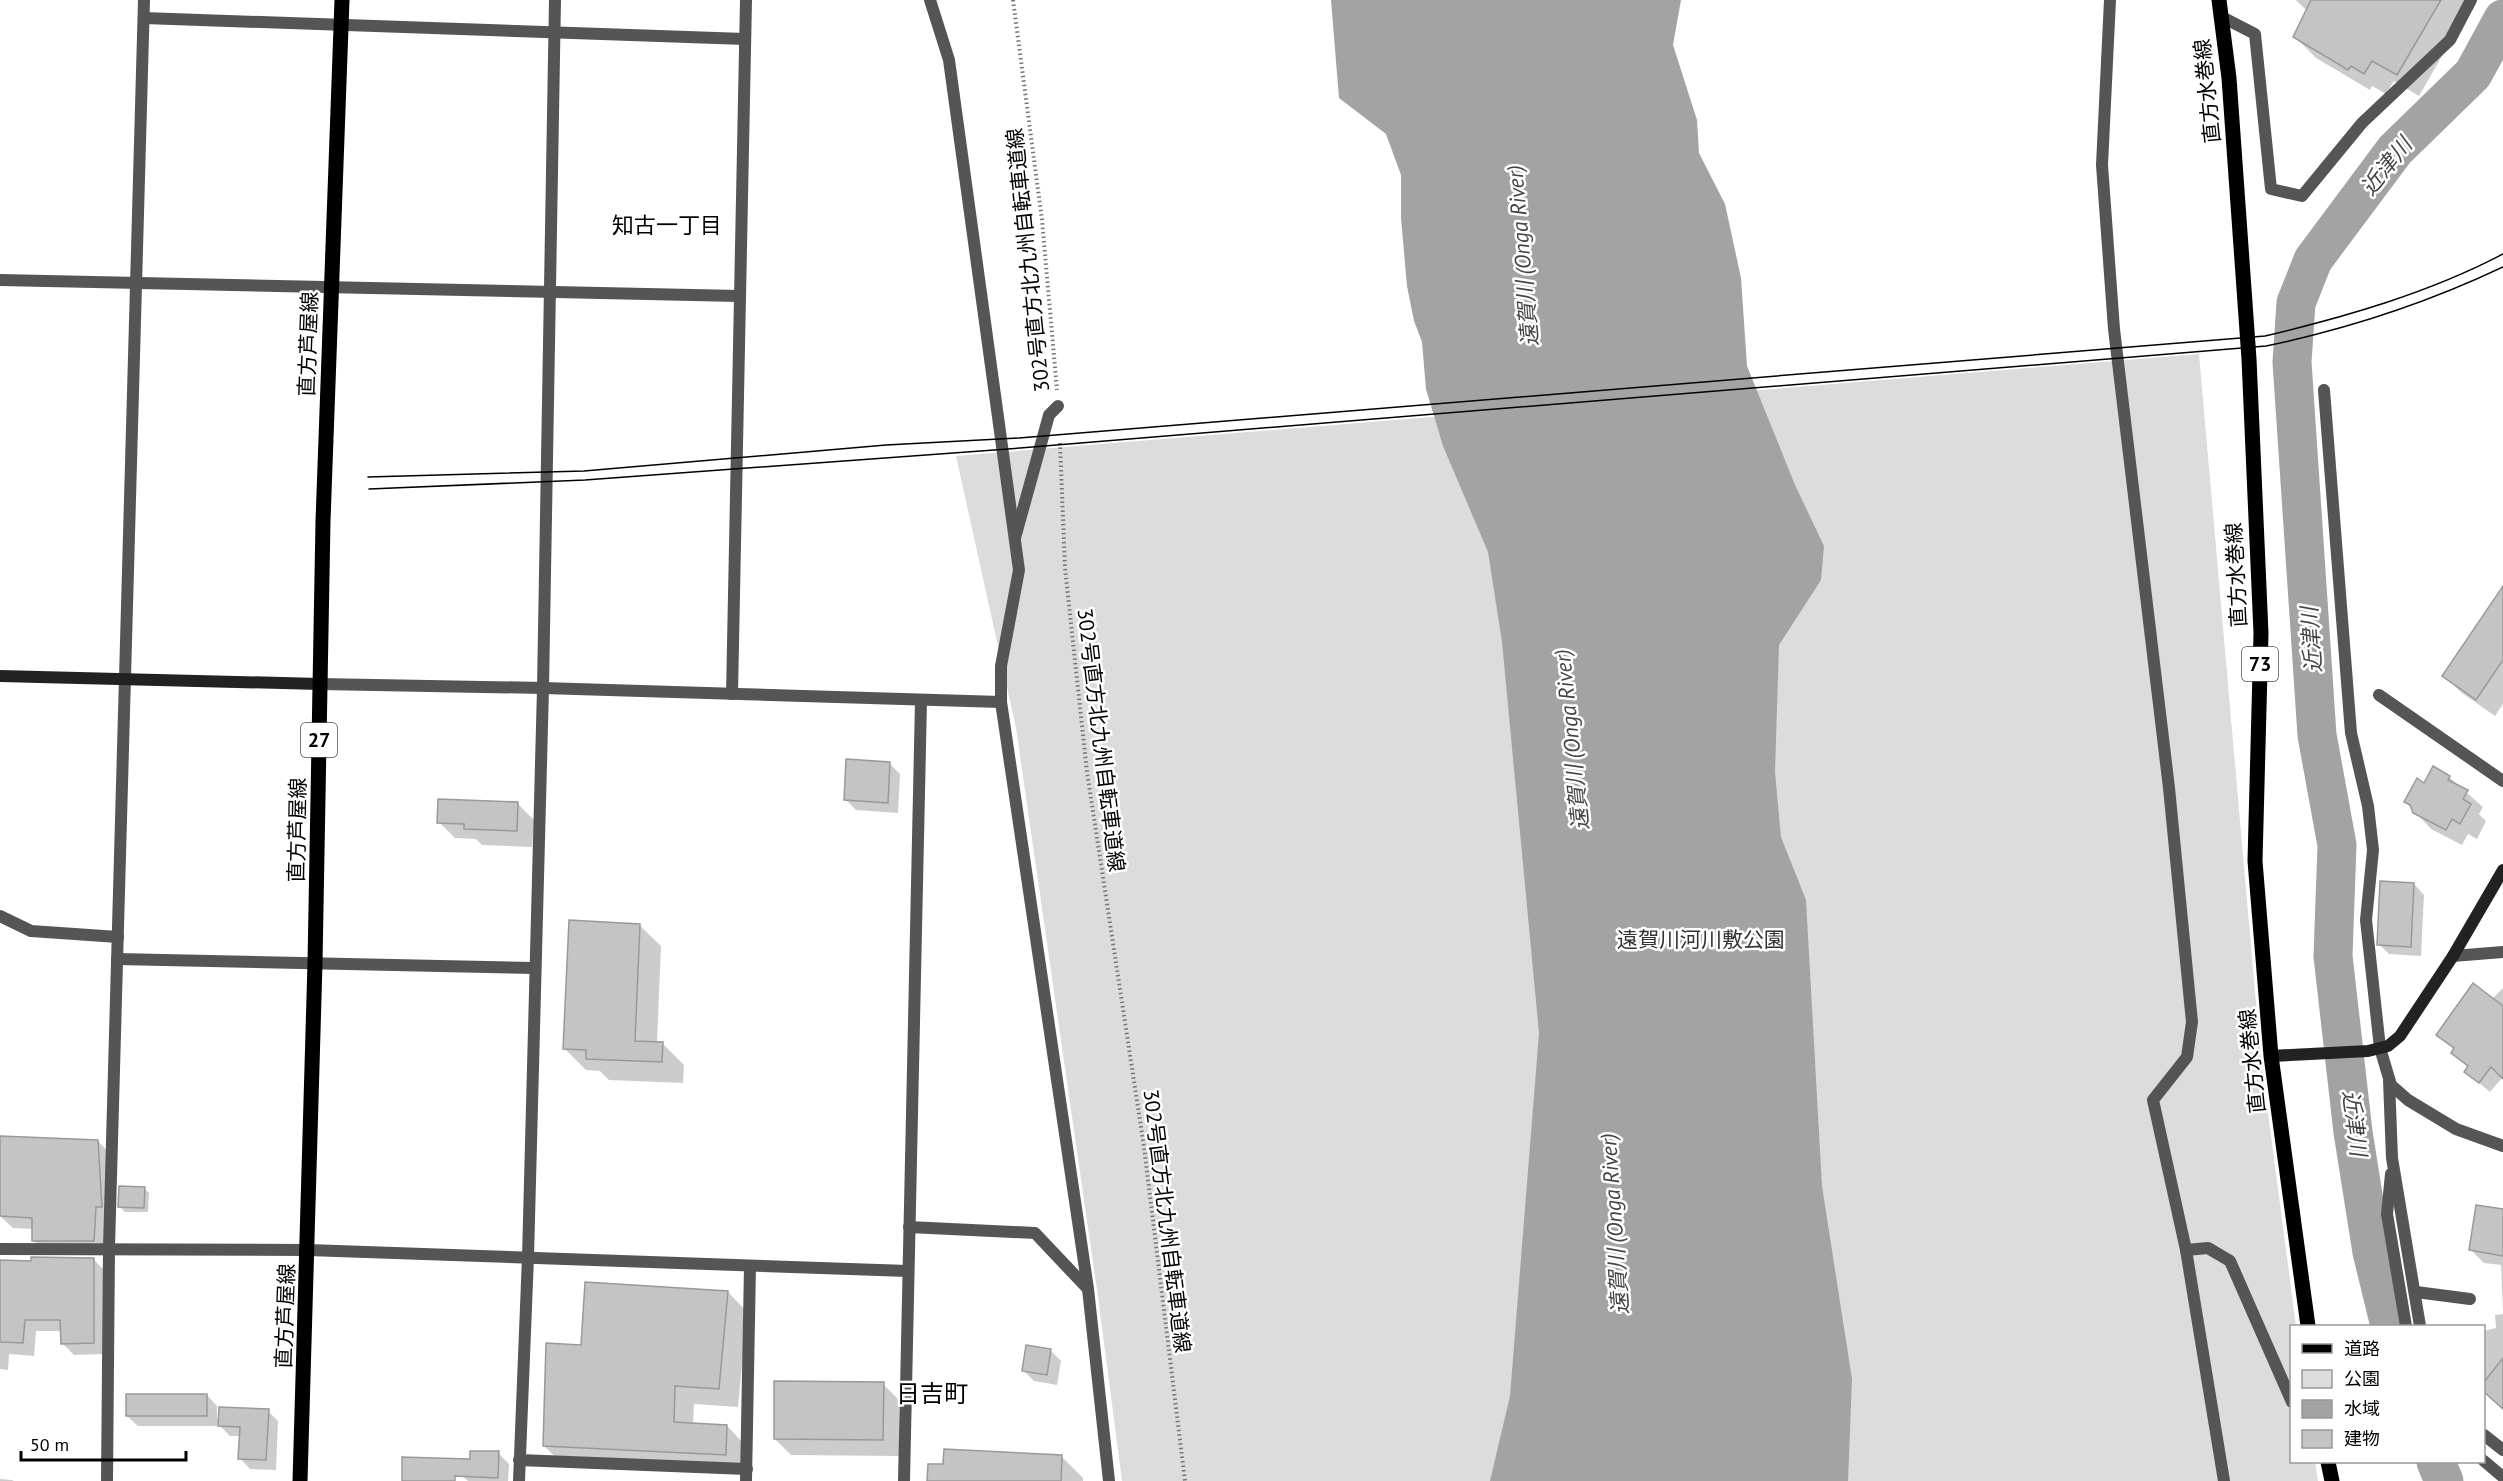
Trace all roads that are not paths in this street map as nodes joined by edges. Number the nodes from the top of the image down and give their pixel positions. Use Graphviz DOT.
graph roads {
  1 [pos="144,0"];
  2 [pos="342,0"];
  3 [pos="555,0"];
  4 [pos="746,0"];
  5 [pos="930,0"];
  6 [pos="2110,0"];
  7 [pos="2219,0"];
  8 [pos="2470,0"];
  9 [pos="2220,16"];
  10 [pos="144,18"];
  11 [pos="341,23"];
  12 [pos="555,33"];
  13 [pos="745,39"];
  14 [pos="0,280"];
  15 [pos="136,283"];
  16 [pos="331,287"];
  17 [pos="552,292"];
  18 [pos="739,296"];
  19 [pos="2324,390"];
  20 [pos="1058,406"];
  21 [pos="1015,538"];
  22 [pos="0,676"];
  23 [pos="126,680"];
  24 [pos="321,684"];
  25 [pos="543,688"];
  26 [pos="732,694"];
  27 [pos="2379,695"];
  28 [pos="921,701"];
  29 [pos="1001,702"];
  30 [pos="2503,781"];
  31 [pos="2503,870"];
  32 [pos="0,916"];
  33 [pos="118,937"];
  34 [pos="2503,952"];
  35 [pos="2453,956"];
  36 [pos="117,959"];
  37 [pos="315,963"];
  38 [pos="534,968"];
  39 [pos="2374,1049"];
  40 [pos="2271,1056"];
  41 [pos="2389,1079"];
  42 [pos="2503,1146"];
  43 [pos="2392,1158"];
  44 [pos="909,1227"];
  45 [pos="110,1248"];
  46 [pos="0,1249"];
  47 [pos="308,1250"];
  48 [pos="2186,1250"];
  49 [pos="528,1257"];
  50 [pos="750,1266"];
  51 [pos="908,1270"];
  52 [pos="1088,1288"];
  53 [pos="2416,1292"];
  54 [pos="2470,1299"];
  55 [pos="2308,1325"];
  56 [pos="2406,1325"];
  57 [pos="2421,1325"];
  58 [pos="2290,1397"];
  59 [pos="2485,1437"];
  60 [pos="2503,1450"];
  61 [pos="519,1460"];
  62 [pos="2485,1462"];
  63 [pos="2328,1463"];
  64 [pos="747,1475"];
  65 [pos="2503,1477"];
  66 [pos="107,1481"];
  67 [pos="300,1481"];
  68 [pos="519,1481"];
  69 [pos="904,1481"];
  70 [pos="1109,1481"];
  71 [pos="2224,1481"];
  72 [pos="2331,1481"];
  1 -- 10 [label="street"];
  2 -- 11 [label="main road, 直方芦屋線 / 27"];
  3 -- 12 [label="street"];
  4 -- 13 [label="street"];
  5 -- 21 [label="street"];
  6 -- 48 [label="street"];
  7 -- 9 [label="main road, 直方水巻線 / 73"];
  8 -- 9 [label="street"];
  9 -- 40 [label="main road, 直方水巻線 / 73"];
  10 -- 11 [label="street"];
  10 -- 15 [label="street"];
  11 -- 12 [label="street"];
  11 -- 16 [label="main road, 直方芦屋線 / 27"];
  12 -- 13 [label="street"];
  12 -- 17 [label="street"];
  13 -- 18 [label="street"];
  14 -- 15 [label="street"];
  15 -- 16 [label="street"];
  15 -- 23 [label="street"];
  16 -- 17 [label="street"];
  16 -- 24 [label="main road, 直方芦屋線 / 27"];
  17 -- 18 [label="street"];
  17 -- 25 [label="street"];
  18 -- 26 [label="street"];
  19 -- 39 [label="street"];
  20 -- 21 [label="street"];
  21 -- 29 [label="street"];
  22 -- 23 [label="street"];
  23 -- 24 [label="street"];
  23 -- 33 [label="street"];
  24 -- 25 [label="street"];
  24 -- 37 [label="main road, 直方芦屋線 / 27"];
  25 -- 26 [label="street"];
  25 -- 38 [label="street"];
  26 -- 28 [label="street"];
  27 -- 30 [label="street"];
  28 -- 29 [label="street"];
  28 -- 44 [label="street"];
  29 -- 52 [label="street"];
  31 -- 35 [label="street"];
  32 -- 33 [label="street"];
  33 -- 36 [label="street"];
  34 -- 35 [label="street"];
  35 -- 39 [label="street"];
  36 -- 37 [label="street"];
  36 -- 45 [label="street"];
  37 -- 38 [label="street"];
  37 -- 47 [label="main road, 直方芦屋線 / 27"];
  38 -- 49 [label="street"];
  39 -- 40 [label="street"];
  39 -- 41 [label="street"];
  40 -- 55 [label="main road, 直方水巻線 / 73"];
  41 -- 42 [label="street"];
  41 -- 43 [label="street"];
  43 -- 53 [label="street"];
  43 -- 56 [label="street"];
  44 -- 51 [label="street"];
  44 -- 52 [label="street"];
  45 -- 46 [label="street"];
  45 -- 47 [label="street"];
  45 -- 66 [label="street"];
  47 -- 49 [label="street"];
  47 -- 67 [label="main road, 直方芦屋線 / 27"];
  48 -- 58 [label="street"];
  48 -- 71 [label="street"];
  49 -- 50 [label="street"];
  49 -- 61 [label="street"];
  50 -- 51 [label="street"];
  50 -- 64 [label="street"];
  51 -- 69 [label="street"];
  52 -- 70 [label="street"];
  53 -- 54 [label="street"];
  53 -- 57 [label="street"];
  59 -- 60 [label="street"];
  61 -- 64 [label="street"];
  61 -- 68 [label="street"];
  62 -- 65 [label="street"];
  63 -- 72 [label="main road"];
}
